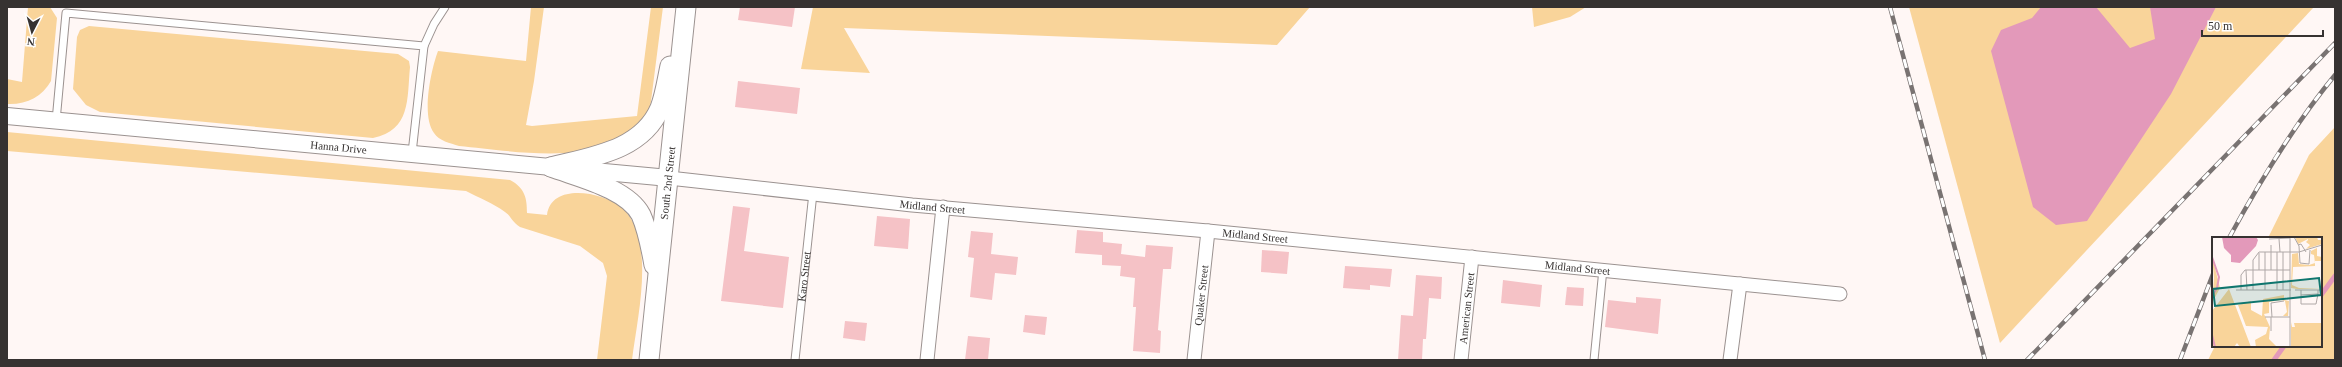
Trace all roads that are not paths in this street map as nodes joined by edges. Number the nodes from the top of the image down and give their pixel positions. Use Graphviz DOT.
graph roads {
  1 [pos="445,7"];
  2 [pos="686,7"];
  3 [pos="66,10"];
  4 [pos="424,46"];
  5 [pos="7,116"];
  6 [pos="56,121"];
  7 [pos="412,153"];
  8 [pos="551,167"];
  9 [pos="669,178"];
  10 [pos="813,193"];
  11 [pos="943,207"];
  12 [pos="1208,231"];
  13 [pos="1472,257"];
  14 [pos="1603,270"];
  15 [pos="658,283"];
  16 [pos="1740,284"];
  17 [pos="1840,294"];
  18 [pos="650,360"];
  19 [pos="795,360"];
  20 [pos="927,360"];
  21 [pos="1194,360"];
  22 [pos="1461,360"];
  23 [pos="1594,360"];
  24 [pos="1730,360"];
  1 -- 4 [label="lane"];
  2 -- 8 [label="main road"];
  2 -- 9 [label="main road, South 2nd Street"];
  3 -- 4 [label="lane"];
  3 -- 6 [label="lane"];
  4 -- 7 [label="lane"];
  5 -- 6 [label="street, Hanna Drive"];
  6 -- 7 [label="street, Hanna Drive"];
  7 -- 8 [label="street, Hanna Drive"];
  8 -- 9 [label="street, Hanna Drive"];
  8 -- 15 [label="main road"];
  9 -- 10 [label="street, Midland Street"];
  9 -- 15 [label="main road, South 2nd Street"];
  10 -- 11 [label="street, Midland Street"];
  10 -- 19 [label="lane, Karo Street"];
  11 -- 12 [label="street, Midland Street"];
  11 -- 20 [label="street"];
  12 -- 13 [label="street, Midland Street"];
  12 -- 21 [label="street, Quaker Street"];
  13 -- 14 [label="street, Midland Street"];
  13 -- 22 [label="street, American Street"];
  14 -- 16 [label="street, Midland Street"];
  14 -- 23 [label="lane"];
  15 -- 18 [label="main road, South 2nd Street"];
  16 -- 17 [label="street, Midland Street"];
  16 -- 24 [label="street"];
}
